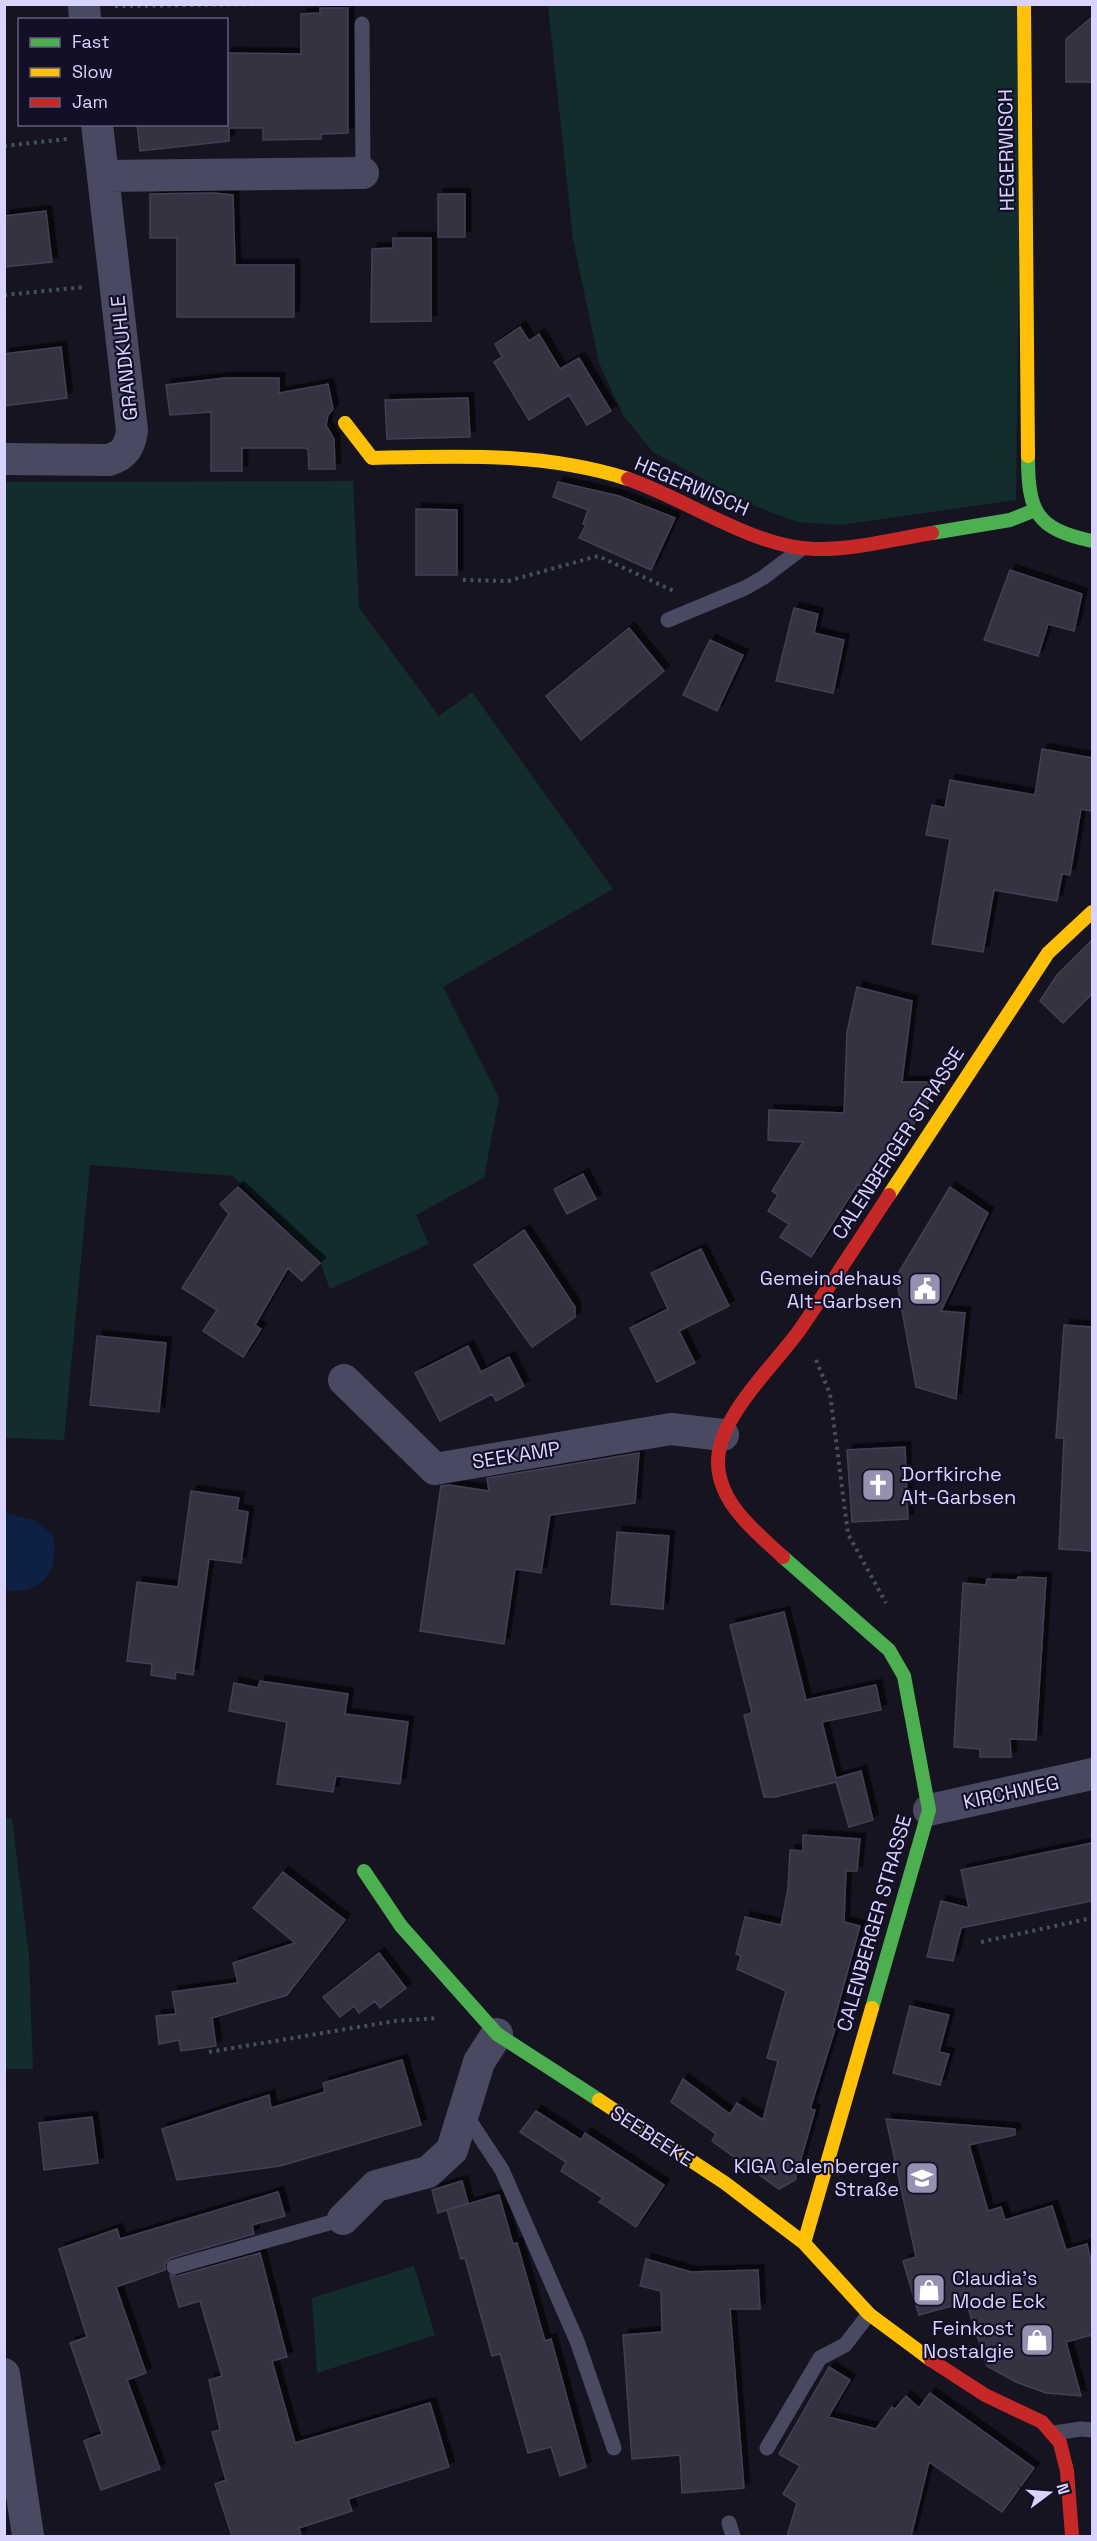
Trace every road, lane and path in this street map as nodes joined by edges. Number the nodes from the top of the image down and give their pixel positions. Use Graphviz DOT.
graph roads {
  1 [pos="278,4"];
  2 [pos="1024,4"];
  3 [pos="84,10"];
  4 [pos="362,24"];
  5 [pos="97,130"];
  6 [pos="4,146"];
  7 [pos="363,173"];
  8 [pos="103,176"];
  9 [pos="115,284"];
  10 [pos="4,295"];
  11 [pos="345,423"];
  12 [pos="4,459"];
  13 [pos="1035,510"];
  14 [pos="1092,542"];
  15 [pos="801,549"];
  16 [pos="463,580"];
  17 [pos="704,605"];
  18 [pos="668,620"];
  19 [pos="1092,912"];
  20 [pos="800,1330"];
  21 [pos="344,1380"];
  22 [pos="723,1435"];
  23 [pos="888,1607"];
  24 [pos="1092,1774"];
  25 [pos="929,1810"];
  26 [pos="364,1870"];
  27 [pos="1092,1918"];
  28 [pos="981,1942"];
  29 [pos="488,2024"];
  30 [pos="209,2052"];
  31 [pos="463,2111"];
  32 [pos="343,2220"];
  33 [pos="804,2243"];
  34 [pos="174,2267"];
  35 [pos="870,2314"];
  36 [pos="4,2374"];
  37 [pos="1092,2430"];
  38 [pos="1054,2433"];
  39 [pos="614,2448"];
  40 [pos="767,2448"];
  41 [pos="28,2536"];
  42 [pos="1072,2536"];
  1 -- 3 [label="path"];
  2 -- 13 [label="street, HEGERWISCH"];
  4 -- 7 [label="lane"];
  5 -- 6 [label="path"];
  5 -- 8 [label="street, GRANDKUHLE"];
  7 -- 8 [label="street"];
  8 -- 9 [label="street, GRANDKUHLE"];
  9 -- 10 [label="path"];
  9 -- 12 [label="street, GRANDKUHLE"];
  11 -- 15 [label="street, HEGERWISCH"];
  13 -- 14 [label="street"];
  13 -- 15 [label="street, HEGERWISCH"];
  15 -- 17 [label="lane"];
  16 -- 17 [label="path"];
  17 -- 18 [label="lane"];
  19 -- 20 [label="street, CALENBERGER STRASSE"];
  20 -- 22 [label="street, CALENBERGER STRASSE"];
  20 -- 23 [label="path"];
  21 -- 22 [label="street, SEEKAMP"];
  22 -- 25 [label="street, CALENBERGER STRASSE"];
  24 -- 25 [label="street, KIRCHWEG"];
  25 -- 33 [label="street, CALENBERGER STRASSE"];
  26 -- 29 [label="street, SEEBEEKE"];
  27 -- 28 [label="path"];
  29 -- 30 [label="path"];
  29 -- 31 [label="street"];
  29 -- 33 [label="street, SEEBEEKE"];
  31 -- 32 [label="street"];
  31 -- 39 [label="lane"];
  32 -- 34 [label="lane"];
  33 -- 35 [label="street"];
  35 -- 38 [label="street"];
  35 -- 40 [label="lane"];
  36 -- 41 [label="street"];
  37 -- 38 [label="lane"];
  38 -- 42 [label="street"];
}
